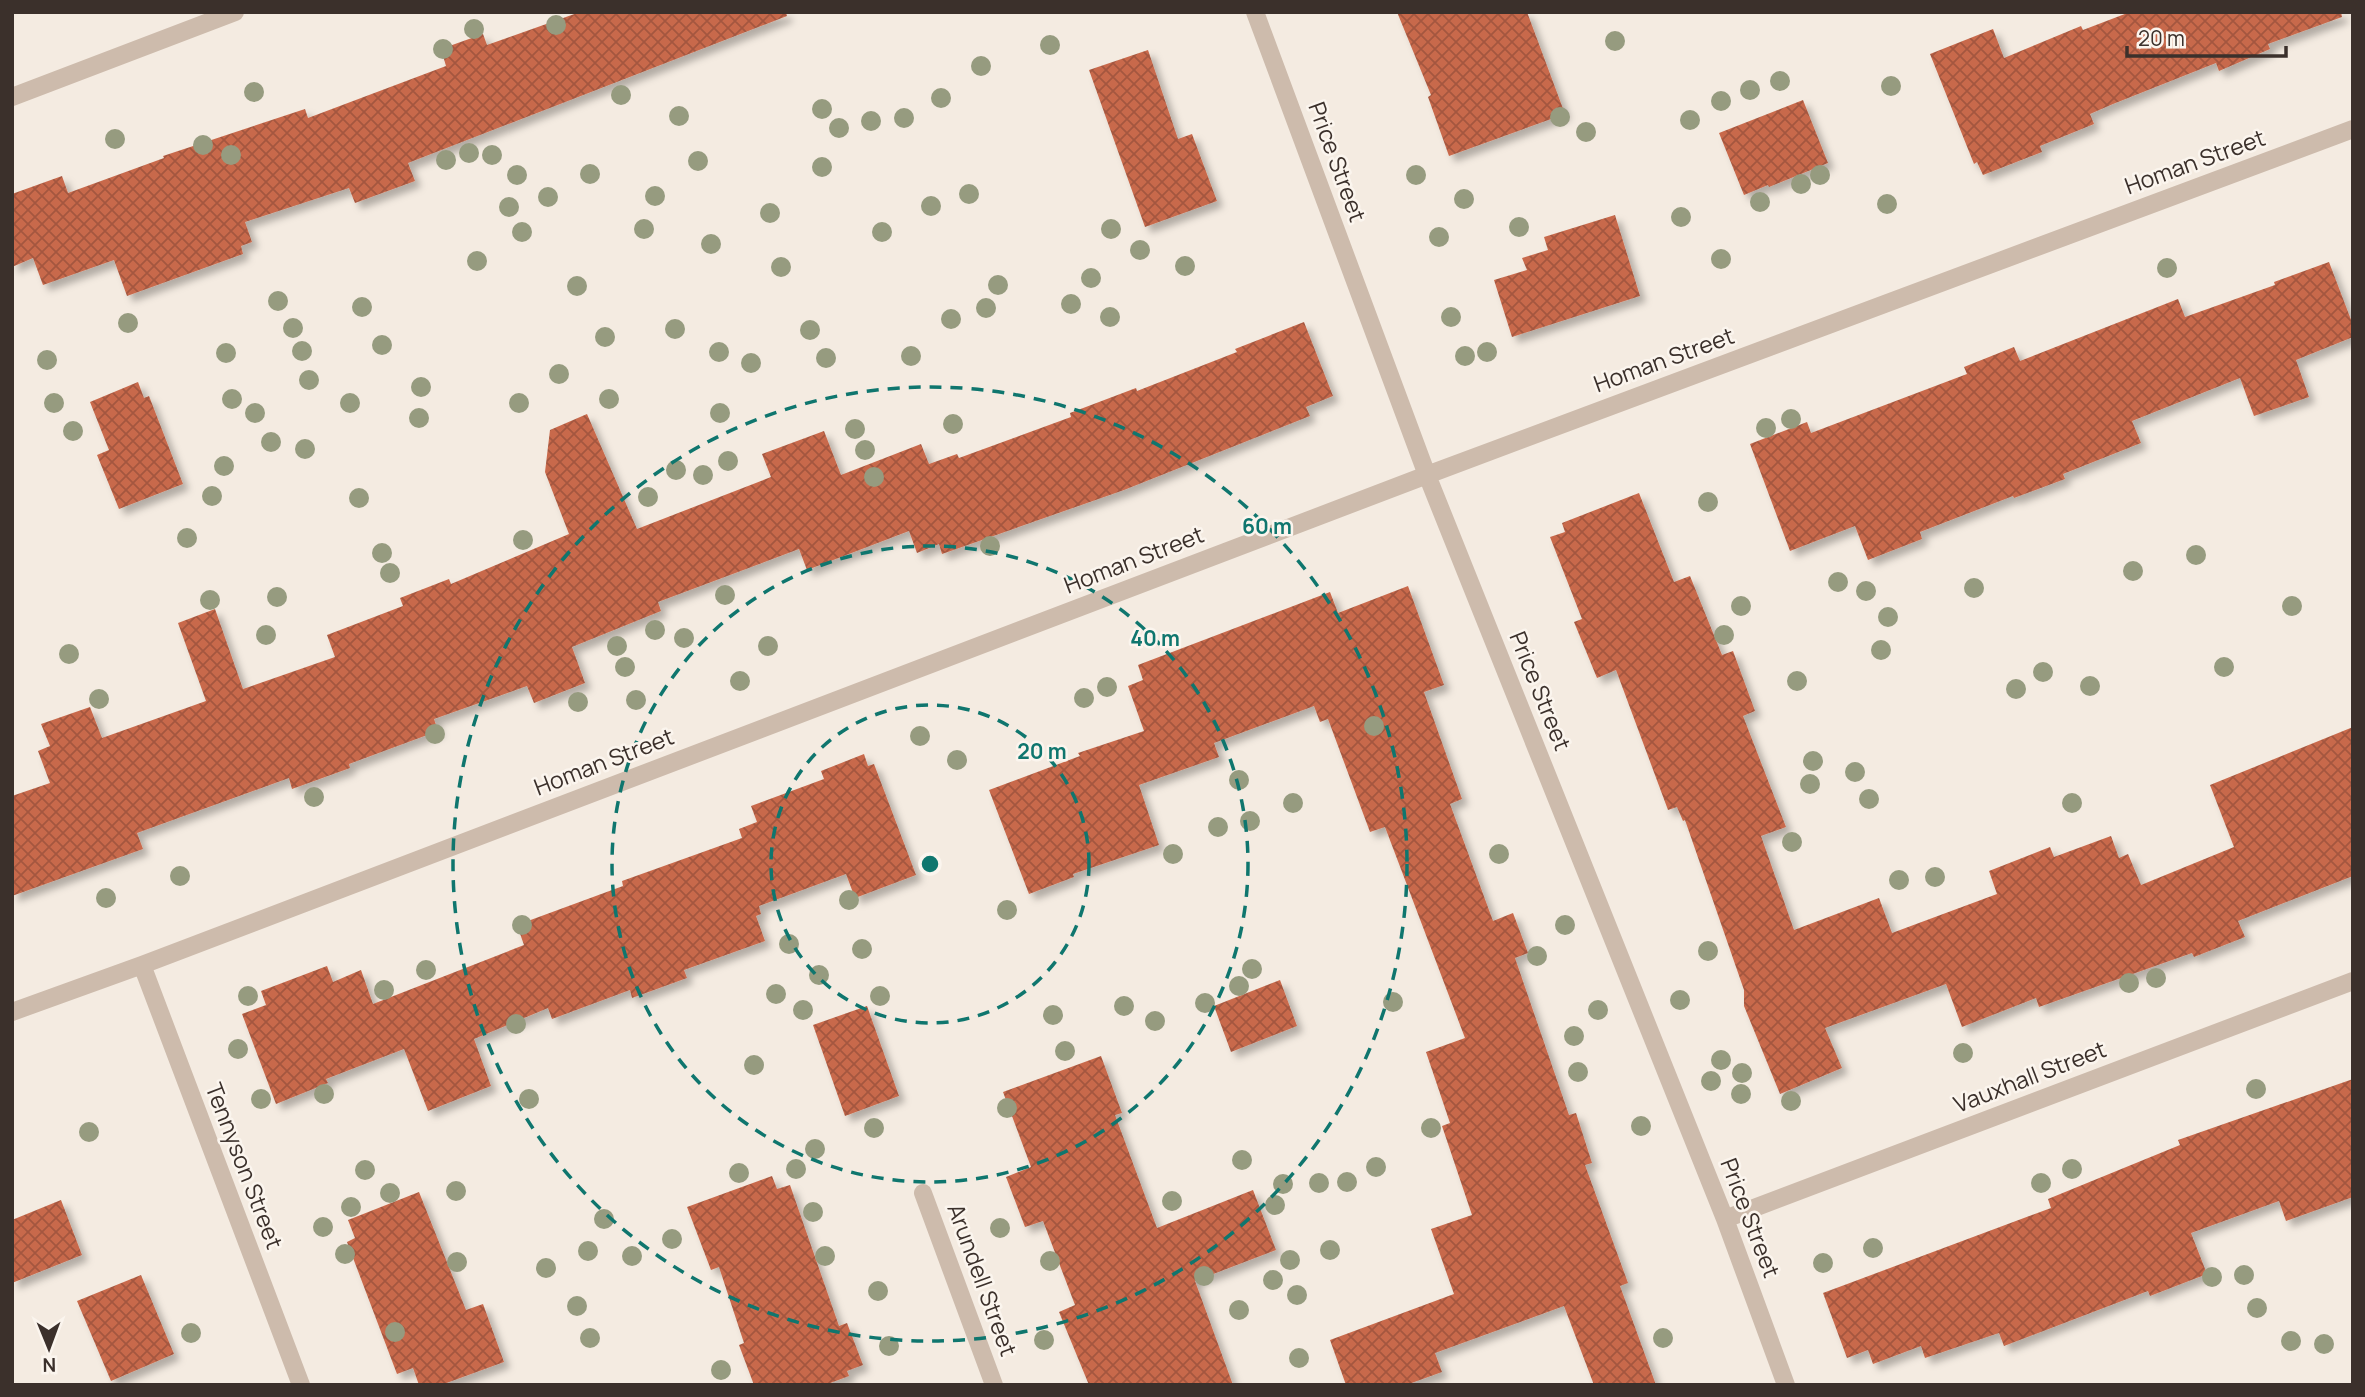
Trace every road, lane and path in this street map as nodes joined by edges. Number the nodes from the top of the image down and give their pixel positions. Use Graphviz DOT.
graph roads {
  1 [pos="234,12"];
  2 [pos="1255,12"];
  3 [pos="12,97"];
  4 [pos="2353,129"];
  5 [pos="1427,475"];
  6 [pos="142,965"];
  7 [pos="2353,981"];
  8 [pos="12,1012"];
  9 [pos="923,1193"];
  10 [pos="1725,1219"];
  11 [pos="301,1385"];
  12 [pos="994,1385"];
  13 [pos="1786,1385"];
  1 -- 3 [label="street"];
  2 -- 5 [label="street, Price Street"];
  4 -- 5 [label="street, Homan Street"];
  5 -- 6 [label="street, Homan Street"];
  5 -- 10 [label="street, Price Street"];
  6 -- 8 [label="street, Homan Street"];
  6 -- 11 [label="street, Tennyson Street"];
  7 -- 10 [label="street, Vauxhall Street"];
  9 -- 12 [label="street, Arundell Street"];
  10 -- 13 [label="street, Price Street"];
}
